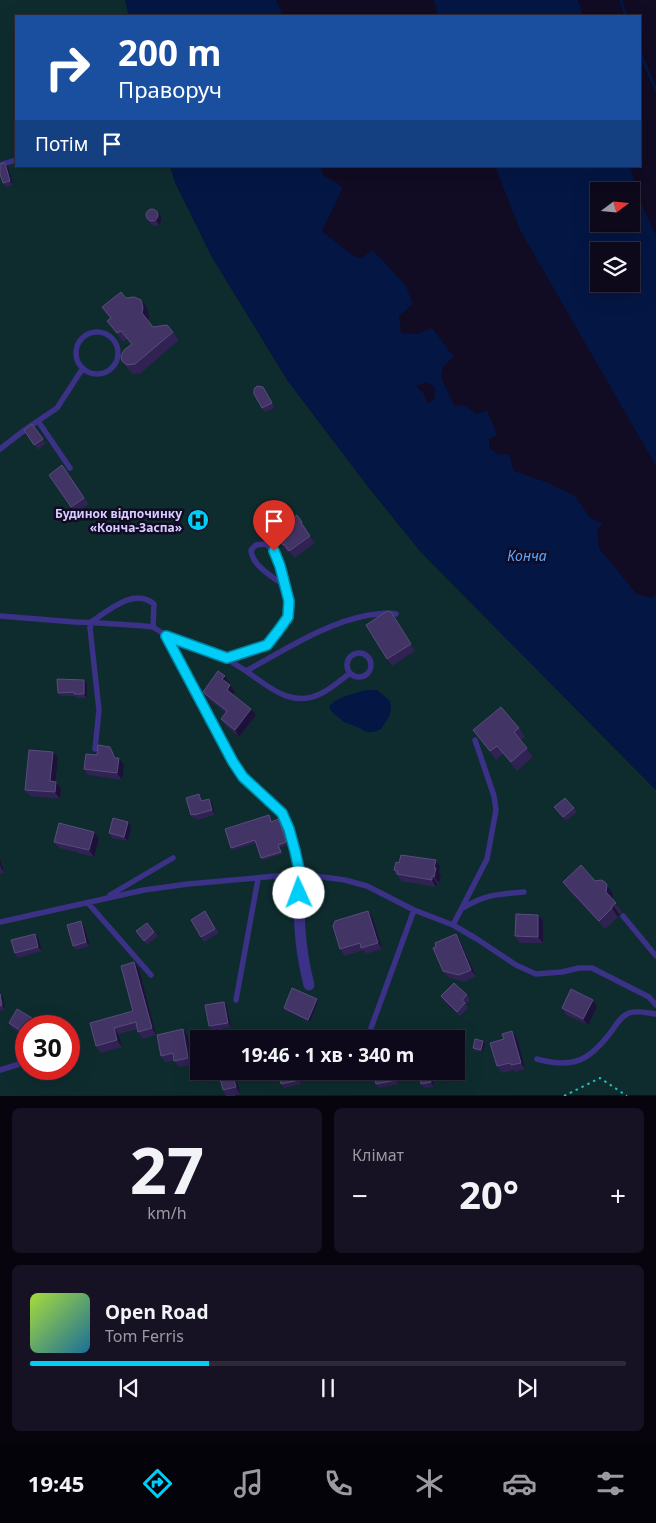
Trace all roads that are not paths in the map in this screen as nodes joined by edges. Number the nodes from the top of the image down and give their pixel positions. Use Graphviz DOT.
graph roads {
  1 [pos="15,160"];
  2 [pos="0,165"];
  3 [pos="83,368"];
  4 [pos="38,421"];
  5 [pos="0,449"];
  6 [pos="70,468"];
  7 [pos="285,586"];
  8 [pos="396,614"];
  9 [pos="0,616"];
  10 [pos="91,622"];
  11 [pos="153,627"];
  12 [pos="166,636"];
  13 [pos="227,658"];
  14 [pos="246,671"];
  15 [pos="350,674"];
  16 [pos="475,740"];
  17 [pos="95,749"];
  18 [pos="173,858"];
  19 [pos="300,874"];
  20 [pos="258,878"];
  21 [pos="524,892"];
  22 [pos="106,898"];
  23 [pos="88,903"];
  24 [pos="461,909"];
  25 [pos="414,910"];
  26 [pos="623,916"];
  27 [pos="0,922"];
  28 [pos="453,925"];
  29 [pos="656,956"];
  30 [pos="151,975"];
  31 [pos="309,985"];
  32 [pos="236,1000"];
  33 [pos="656,1005"];
  34 [pos="656,1014"];
  35 [pos="371,1030"];
  36 [pos="537,1059"];
  37 [pos="15,1065"];
  38 [pos="0,1070"];
  1 -- 2 [label="lane"];
  3 -- 3 [label="lane"];
  3 -- 4 [label="lane"];
  4 -- 5 [label="lane"];
  4 -- 6 [label="lane"];
  7 -- 7 [label="lane"];
  7 -- 13 [label="lane"];
  8 -- 14 [label="lane"];
  9 -- 10 [label="lane"];
  10 -- 11 [label="lane"];
  10 -- 11 [label="lane"];
  10 -- 17 [label="lane"];
  11 -- 12 [label="lane"];
  12 -- 13 [label="lane"];
  12 -- 19 [label="lane"];
  13 -- 14 [label="lane"];
  14 -- 15 [label="lane"];
  15 -- 15 [label="lane"];
  16 -- 24 [label="lane"];
  18 -- 22 [label="lane"];
  19 -- 20 [label="lane"];
  19 -- 25 [label="lane"];
  19 -- 31 [label="street"];
  20 -- 22 [label="lane"];
  20 -- 32 [label="lane"];
  21 -- 24 [label="lane"];
  22 -- 23 [label="lane"];
  23 -- 27 [label="lane"];
  23 -- 30 [label="lane"];
  24 -- 28 [label="lane"];
  25 -- 28 [label="lane"];
  25 -- 35 [label="lane"];
  26 -- 29 [label="lane"];
  28 -- 33 [label="lane"];
  34 -- 36 [label="lane"];
  37 -- 38 [label="lane"];
}
